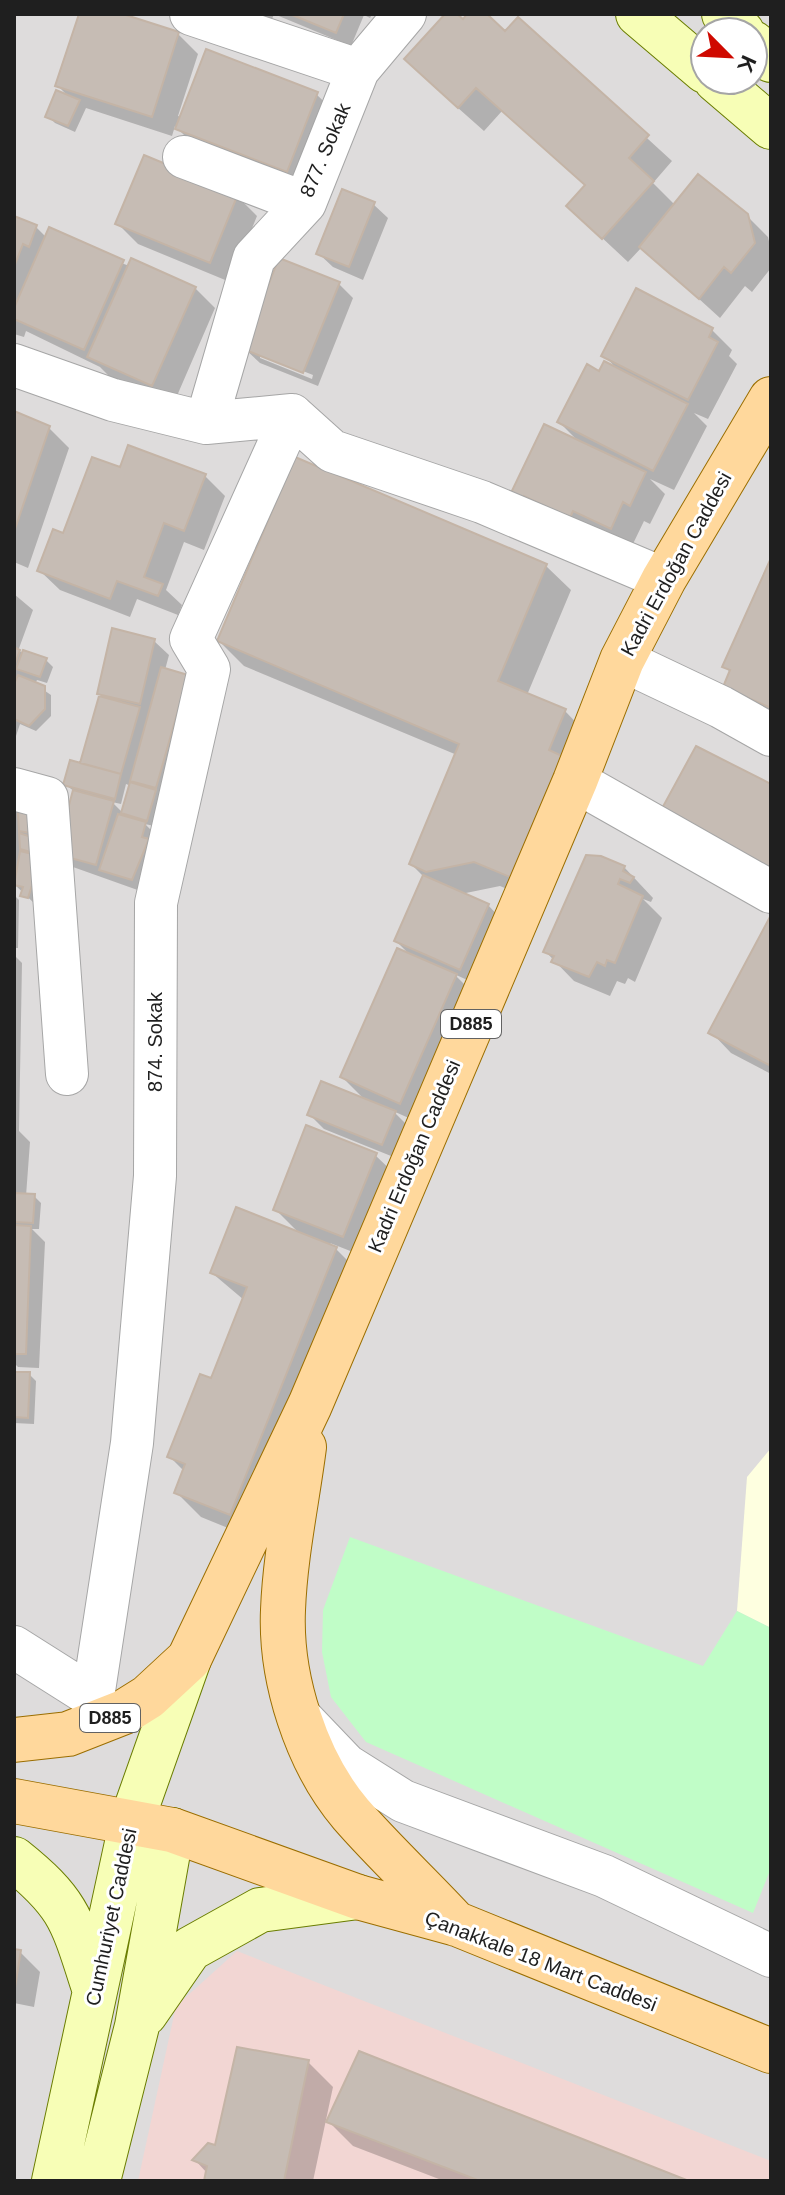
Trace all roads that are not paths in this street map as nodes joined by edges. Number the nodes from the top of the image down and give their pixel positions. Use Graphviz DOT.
graph roads {
  1 [pos="191,14"];
  2 [pos="405,14"];
  3 [pos="638,14"];
  4 [pos="689,57"];
  5 [pos="358,70"];
  6 [pos="735,96"];
  7 [pos="771,127"];
  8 [pos="184,157"];
  9 [pos="305,203"];
  10 [pos="14,365"];
  11 [pos="771,399"];
  12 [pos="292,415"];
  13 [pos="206,423"];
  14 [pos="664,579"];
  15 [pos="622,660"];
  16 [pos="771,735"];
  17 [pos="575,781"];
  18 [pos="14,789"];
  19 [pos="771,892"];
  20 [pos="67,1074"];
  21 [pos="310,1405"];
  22 [pos="14,1647"];
  23 [pos="189,1659"];
  24 [pos="299,1715"];
  25 [pos="14,1740"];
  26 [pos="14,1801"];
  27 [pos="152,1825"];
  28 [pos="14,1859"];
  29 [pos="358,1897"];
  30 [pos="457,1924"];
  31 [pos="770,1954"];
  32 [pos="95,1990"];
  33 [pos="137,2026"];
  34 [pos="771,2051"];
  35 [pos="54,2181"];
  36 [pos="98,2181"];
  1 -- 5 [label="street"];
  2 -- 5 [label="street, 877. Sokak"];
  3 -- 4 [label="main road"];
  5 -- 9 [label="street, 877. Sokak"];
  6 -- 7 [label="main road"];
  8 -- 9 [label="street"];
  9 -- 13 [label="street, 877. Sokak"];
  10 -- 13 [label="street"];
  11 -- 14 [label="main road, Kadri Erdoğan Caddesi / D885"];
  12 -- 13 [label="street"];
  12 -- 14 [label="street"];
  12 -- 22 [label="street, 874. Sokak"];
  14 -- 15 [label="main road, Kadri Erdoğan Caddesi / D885"];
  15 -- 16 [label="street"];
  15 -- 17 [label="main road, Kadri Erdoğan Caddesi / D885"];
  17 -- 19 [label="street"];
  17 -- 21 [label="main road, Kadri Erdoğan Caddesi / D885"];
  18 -- 20 [label="street"];
  21 -- 23 [label="main road, Kadri Erdoğan Caddesi / D885"];
  21 -- 24 [label="main road"];
  23 -- 25 [label="main road, D885"];
  23 -- 27 [label="main road, Cumhuriyet Caddesi"];
  24 -- 30 [label="main road"];
  24 -- 31 [label="street"];
  26 -- 27 [label="main road, Çanakkale 18 Mart Caddesi"];
  27 -- 29 [label="main road, Çanakkale 18 Mart Caddesi"];
  27 -- 32 [label="main road, Cumhuriyet Caddesi"];
  27 -- 33 [label="main road, Cumhuriyet Caddesi"];
  28 -- 32 [label="main road"];
  29 -- 30 [label="main road, Çanakkale 18 Mart Caddesi"];
  29 -- 33 [label="main road"];
  30 -- 34 [label="main road, Çanakkale 18 Mart Caddesi"];
  32 -- 35 [label="main road, Cumhuriyet Caddesi"];
  33 -- 36 [label="main road, Cumhuriyet Caddesi"];
}
